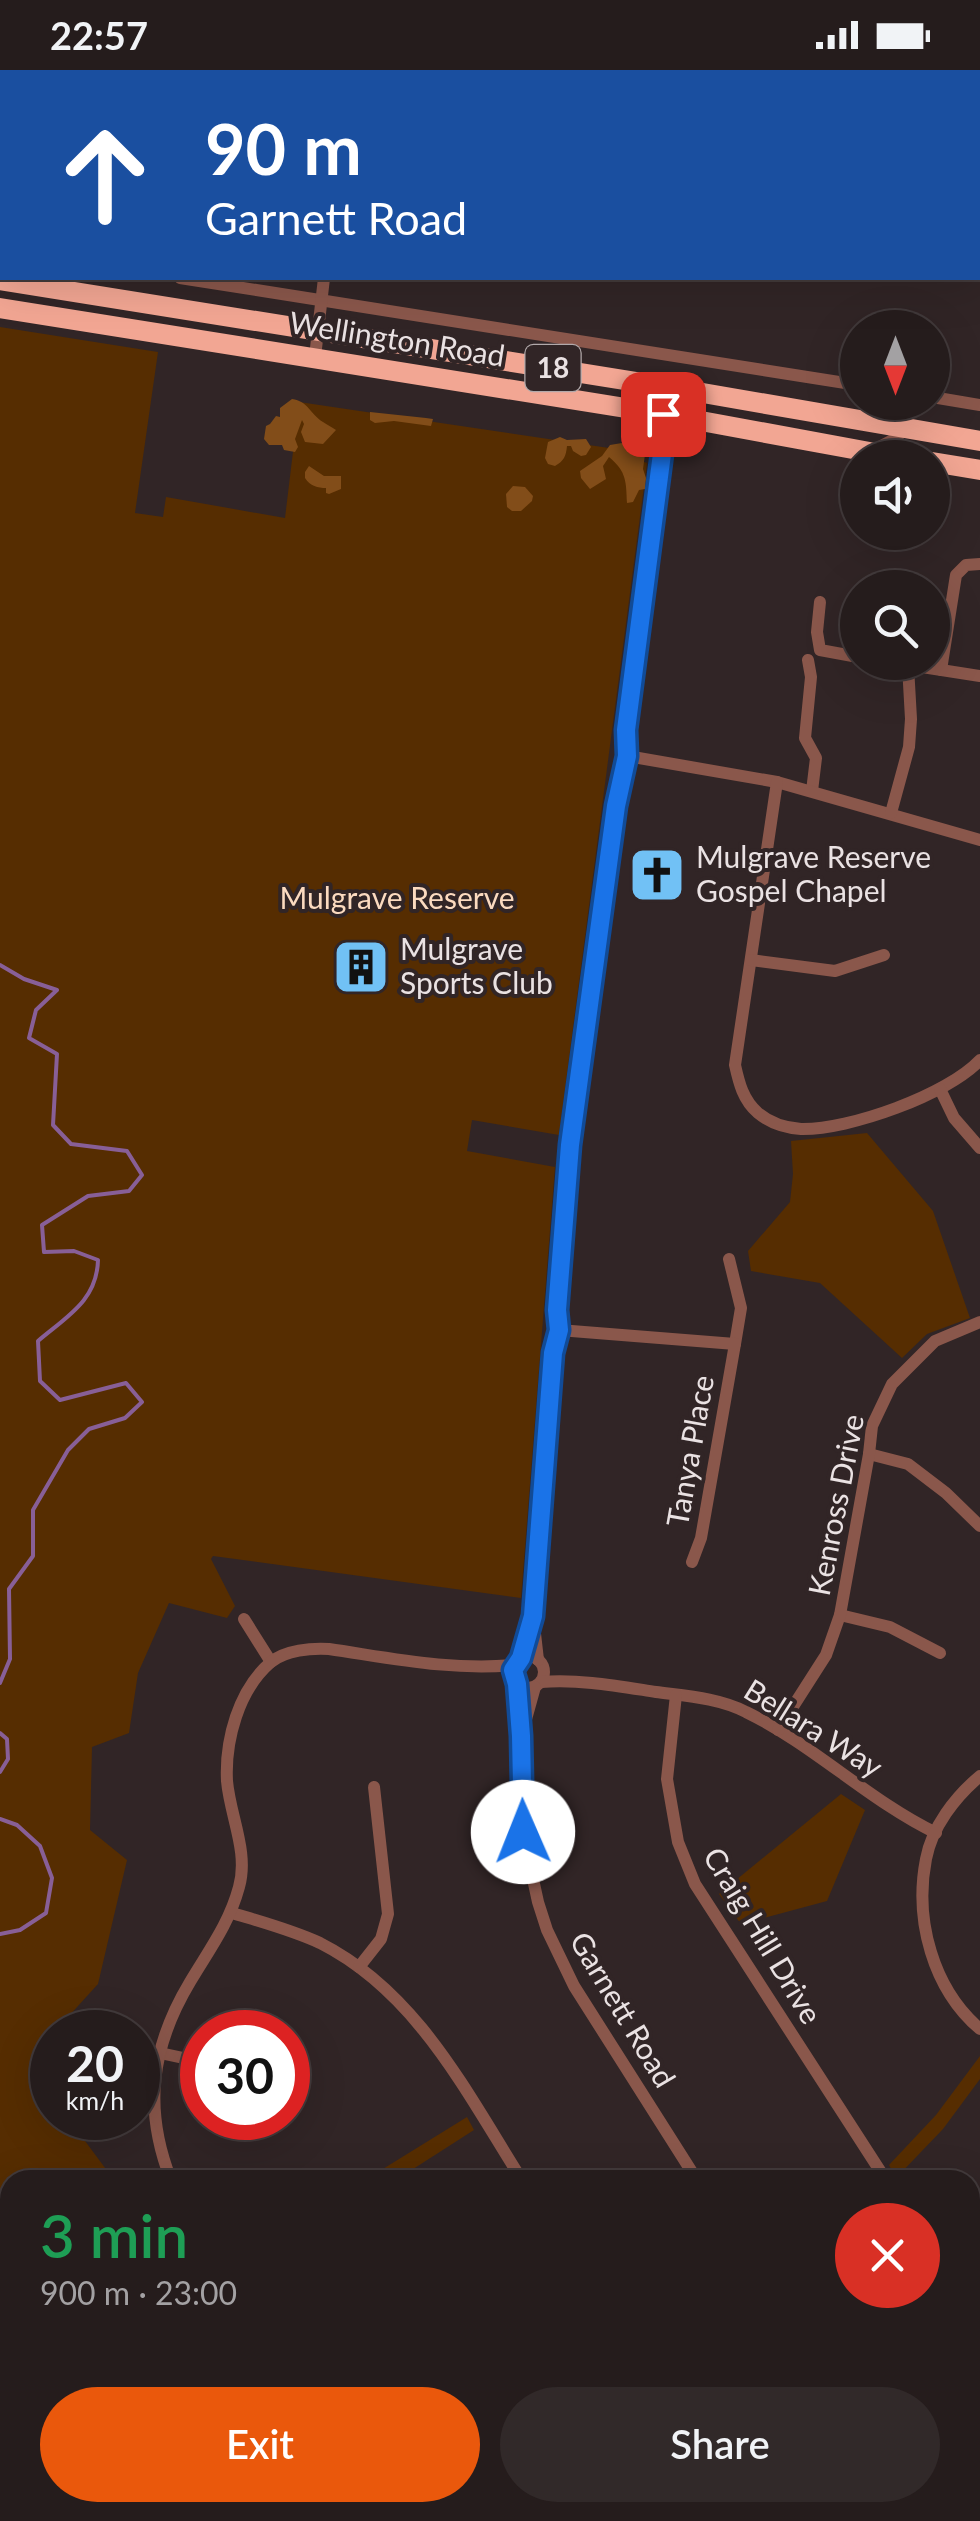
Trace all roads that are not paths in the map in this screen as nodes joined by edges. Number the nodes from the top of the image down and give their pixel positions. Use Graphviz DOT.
graph roads {
  1 [pos="0,280"];
  2 [pos="193,280"];
  3 [pos="324,280"];
  4 [pos="322,300"];
  5 [pos="0,308"];
  6 [pos="318,331"];
  7 [pos="315,357"];
  8 [pos="840,382"];
  9 [pos="674,388"];
  10 [pos="950,400"];
  11 [pos="980,405"];
  12 [pos="788,407"];
  13 [pos="663,414"];
  14 [pos="900,420"];
  15 [pos="704,422"];
  16 [pos="900,427"];
  17 [pos="782,436"];
  18 [pos="894,440"];
  19 [pos="980,441"];
  20 [pos="663,446"];
  21 [pos="840,447"];
  22 [pos="950,465"];
  23 [pos="980,470"];
  24 [pos="980,564"];
  25 [pos="820,602"];
  26 [pos="950,615"];
  27 [pos="840,654"];
  28 [pos="808,660"];
  29 [pos="950,671"];
  30 [pos="980,676"];
  31 [pos="909,680"];
  32 [pos="627,756"];
  33 [pos="776,782"];
  34 [pos="812,790"];
  35 [pos="890,812"];
  36 [pos="980,840"];
  37 [pos="884,955"];
  38 [pos="751,960"];
  39 [pos="980,1060"];
  40 [pos="940,1088"];
  41 [pos="980,1148"];
  42 [pos="729,1260"];
  43 [pos="980,1322"];
  44 [pos="559,1330"];
  45 [pos="735,1344"];
  46 [pos="869,1454"];
  47 [pos="980,1526"];
  48 [pos="692,1562"];
  49 [pos="840,1615"];
  50 [pos="533,1616"];
  51 [pos="244,1619"];
  52 [pos="940,1654"];
  53 [pos="271,1662"];
  54 [pos="516,1671"];
  55 [pos="539,1674"];
  56 [pos="676,1695"];
  57 [pos="778,1730"];
  58 [pos="521,1736"];
  59 [pos="980,1776"];
  60 [pos="374,1787"];
  61 [pos="938,1829"];
  62 [pos="232,1913"];
  63 [pos="359,1967"];
  64 [pos="980,2029"];
  65 [pos="160,2053"];
  66 [pos="180,2057"];
  67 [pos="157,2140"];
  68 [pos="167,2170"];
  69 [pos="516,2170"];
  70 [pos="691,2170"];
  71 [pos="880,2170"];
  1 -- 6 [label="highway, Wellington Road / 18"];
  2 -- 4 [label="street, Wellington Road"];
  3 -- 4 [label="street"];
  4 -- 6 [label="street"];
  4 -- 8 [label="street, Wellington Road"];
  5 -- 7 [label="highway, Wellington Road / 18"];
  6 -- 7 [label="street"];
  6 -- 9 [label="highway, Wellington Road / 18"];
  7 -- 13 [label="highway, Wellington Road / 18"];
  9 -- 12 [label="highway, Wellington Road / 18"];
  9 -- 13 [label="street, Garnett Road"];
  10 -- 11 [label="street"];
  12 -- 16 [label="highway, Wellington Road / 18"];
  12 -- 17 [label="highway"];
  13 -- 15 [label="highway, Wellington Road / 18"];
  13 -- 20 [label="street, Garnett Road"];
  14 -- 16 [label="street"];
  15 -- 17 [label="highway, Wellington Road / 18"];
  15 -- 20 [label="street"];
  16 -- 18 [label="street"];
  16 -- 19 [label="highway, Wellington Road / 18"];
  17 -- 21 [label="highway, Wellington Road / 18"];
  20 -- 32 [label="street, Garnett Road"];
  22 -- 23 [label="highway"];
  24 -- 26 [label="street"];
  25 -- 27 [label="street"];
  28 -- 34 [label="street"];
  29 -- 30 [label="street"];
  31 -- 35 [label="street"];
  32 -- 33 [label="street"];
  32 -- 44 [label="street, Garnett Road"];
  33 -- 34 [label="street"];
  33 -- 38 [label="street"];
  34 -- 35 [label="street"];
  35 -- 36 [label="street"];
  37 -- 38 [label="street"];
  38 -- 40 [label="street"];
  39 -- 40 [label="street"];
  40 -- 41 [label="street"];
  42 -- 45 [label="street"];
  43 -- 46 [label="street, Kenross Drive"];
  44 -- 45 [label="street, Tanya Place"];
  44 -- 50 [label="street, Garnett Road"];
  45 -- 48 [label="street, Tanya Place"];
  46 -- 47 [label="street"];
  46 -- 49 [label="street, Kenross Drive"];
  49 -- 52 [label="street"];
  49 -- 57 [label="street, Kenross Drive"];
  50 -- 54 [label="street, Garnett Road"];
  50 -- 55 [label="street, Garnett Road"];
  51 -- 53 [label="street"];
  53 -- 54 [label="street"];
  53 -- 62 [label="street"];
  54 -- 55 [label="street"];
  54 -- 55 [label="street"];
  54 -- 58 [label="street, Garnett Road"];
  55 -- 56 [label="street, Bellara Way"];
  55 -- 58 [label="street, Garnett Road"];
  56 -- 57 [label="street, Bellara Way"];
  56 -- 71 [label="street, Craig Hill Drive"];
  57 -- 61 [label="street, Bellara Way"];
  58 -- 70 [label="street, Garnett Road"];
  59 -- 61 [label="street"];
  60 -- 63 [label="street"];
  61 -- 64 [label="street"];
  62 -- 63 [label="street"];
  62 -- 65 [label="street"];
  63 -- 69 [label="street"];
  65 -- 66 [label="street"];
  67 -- 68 [label="street"];
}
